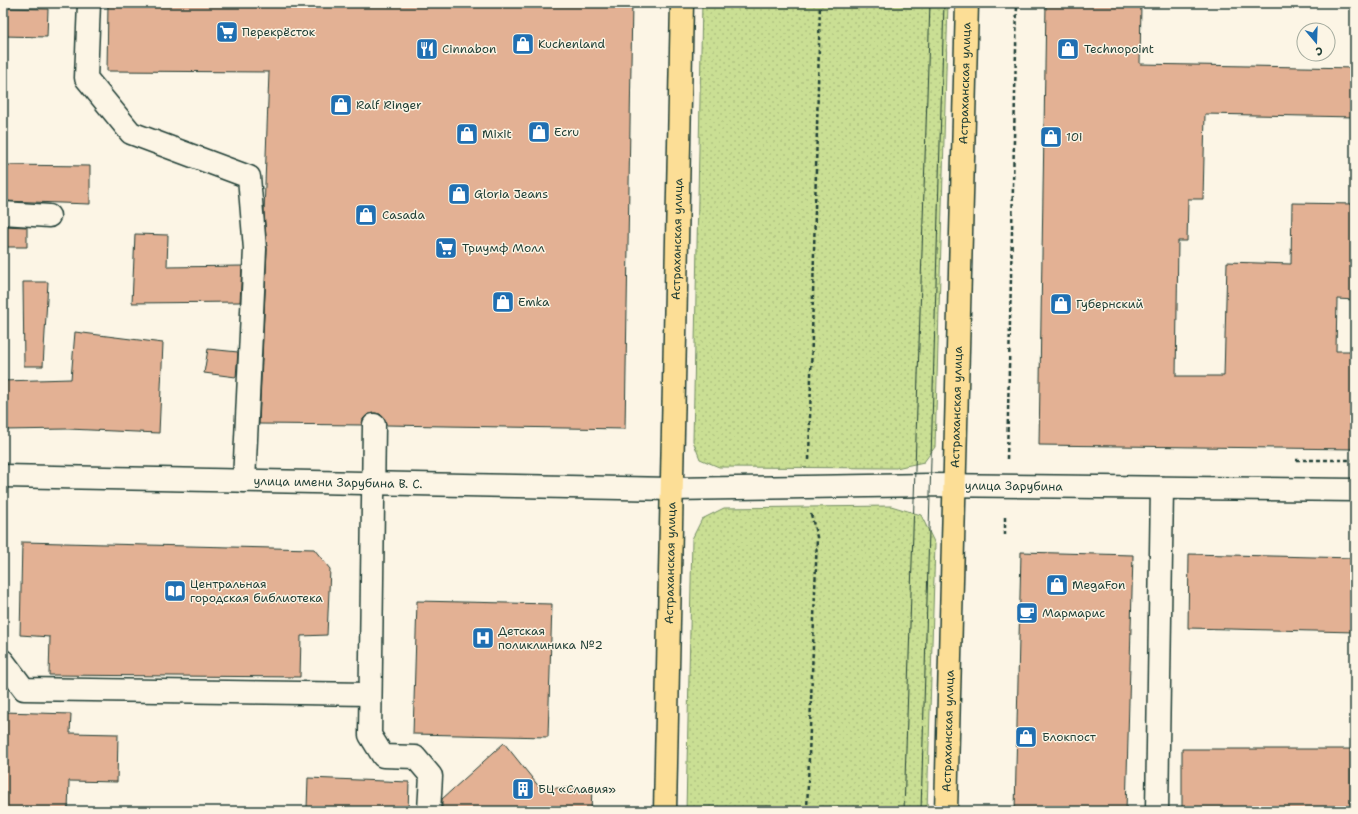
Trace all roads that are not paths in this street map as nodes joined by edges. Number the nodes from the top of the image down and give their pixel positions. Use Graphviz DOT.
graph roads {
  1 [pos="89,3"];
  2 [pos="682,3"];
  3 [pos="967,3"];
  4 [pos="3,213"];
  5 [pos="50,216"];
  6 [pos="374,425"];
  7 [pos="3,476"];
  8 [pos="244,481"];
  9 [pos="372,485"];
  10 [pos="954,487"];
  11 [pos="1162,488"];
  12 [pos="672,489"];
  13 [pos="1355,490"];
  14 [pos="3,661"];
  15 [pos="369,694"];
  16 [pos="429,811"];
  17 [pos="665,811"];
  18 [pos="946,811"];
  19 [pos="1157,811"];
  1 -- 8 [label="street"];
  2 -- 12 [label="main road, Астраханская улица"];
  3 -- 10 [label="main road, Астраханская улица"];
  4 -- 5 [label="street"];
  6 -- 9 [label="street"];
  7 -- 8 [label="street, улица имени Зарубина В. С."];
  8 -- 9 [label="street, улица имени Зарубина В. С."];
  9 -- 12 [label="street, улица имени Зарубина В. С."];
  9 -- 15 [label="street"];
  10 -- 11 [label="street, улица Зарубина"];
  10 -- 12 [label="street, улица Зарубина"];
  10 -- 18 [label="main road, Астраханская улица"];
  11 -- 13 [label="street, улица Зарубина"];
  11 -- 19 [label="street"];
  12 -- 17 [label="main road, Астраханская улица"];
  14 -- 15 [label="street"];
  15 -- 16 [label="street"];
}
